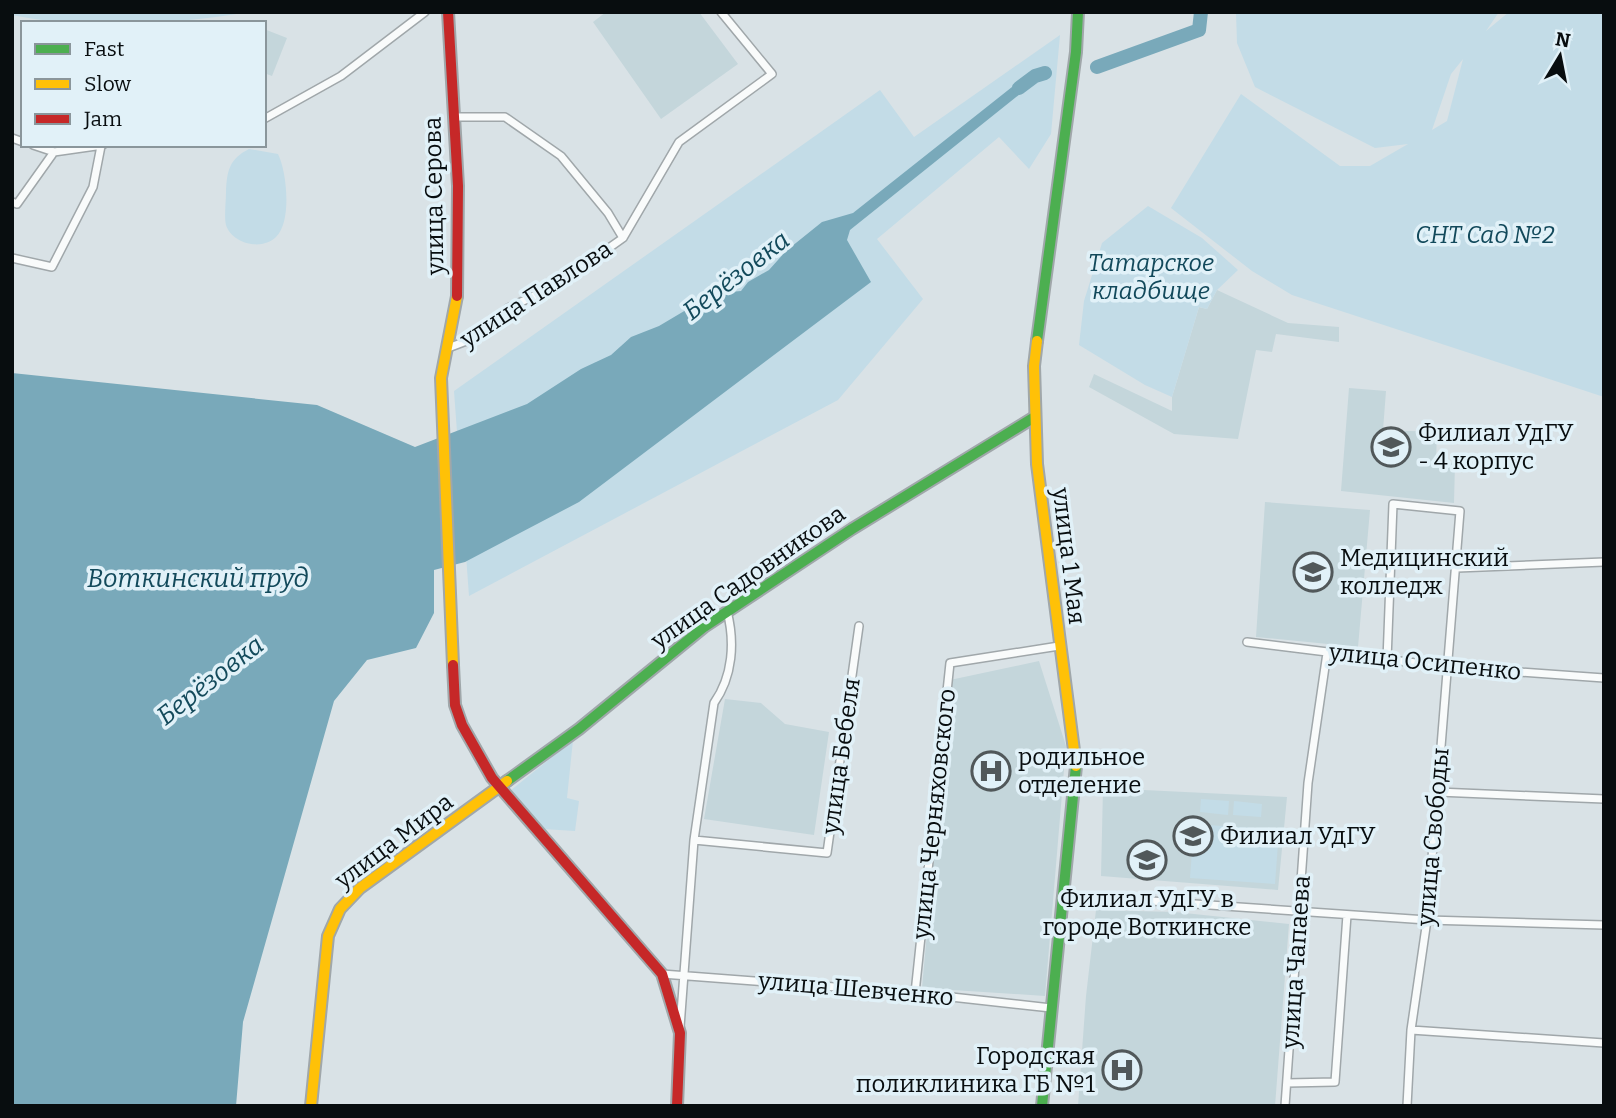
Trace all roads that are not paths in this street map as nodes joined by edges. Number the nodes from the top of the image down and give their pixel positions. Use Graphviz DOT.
graph roads {
  1 [pos="425,12"];
  2 [pos="448,12"];
  3 [pos="721,12"];
  4 [pos="1078,12"];
  5 [pos="454,117"];
  6 [pos="266,118"];
  7 [pos="39,147"];
  8 [pos="88,147"];
  9 [pos="102,147"];
  10 [pos="54,152"];
  11 [pos="12,202"];
  12 [pos="623,238"];
  13 [pos="12,258"];
  14 [pos="448,348"];
  15 [pos="1033,418"];
  16 [pos="1604,562"];
  17 [pos="1457,568"];
  18 [pos="727,611"];
  19 [pos="859,626"];
  20 [pos="1247,642"];
  21 [pos="1059,646"];
  22 [pos="1327,653"];
  23 [pos="1387,660"];
  24 [pos="1448,667"];
  25 [pos="1604,678"];
  26 [pos="500,788"];
  27 [pos="1438,792"];
  28 [pos="1604,799"];
  29 [pos="694,840"];
  30 [pos="1062,895"];
  31 [pos="1299,913"];
  32 [pos="1347,915"];
  33 [pos="1427,920"];
  34 [pos="1604,925"];
  35 [pos="662,974"];
  36 [pos="684,976"];
  37 [pos="915,993"];
  38 [pos="1051,1008"];
  39 [pos="1411,1030"];
  40 [pos="680,1033"];
  41 [pos="1604,1043"];
  42 [pos="1287,1083"];
  43 [pos="311,1106"];
  44 [pos="677,1106"];
  45 [pos="1042,1106"];
  46 [pos="1286,1106"];
  47 [pos="1407,1106"];
  1 -- 6 [label="street"];
  2 -- 5 [label="main road, улица Серова"];
  3 -- 12 [label="street, улица Павлова"];
  4 -- 15 [label="main road, улица 1 Мая"];
  5 -- 12 [label="street, улица Павлова"];
  5 -- 14 [label="main road, улица Серова"];
  7 -- 10 [label="street"];
  8 -- 10 [label="street"];
  9 -- 13 [label="street"];
  10 -- 11 [label="street"];
  12 -- 14 [label="street, улица Павлова"];
  14 -- 26 [label="main road, улица Серова"];
  15 -- 18 [label="main road, улица Садовникова"];
  15 -- 21 [label="main road, улица 1 Мая"];
  16 -- 17 [label="street"];
  17 -- 23 [label="street, улица Свободы"];
  17 -- 24 [label="street, улица Свободы"];
  18 -- 26 [label="main road, улица Садовникова"];
  18 -- 29 [label="street"];
  19 -- 29 [label="street, улица Бебеля"];
  20 -- 22 [label="street, улица Осипенко"];
  21 -- 30 [label="main road, улица 1 Мая"];
  21 -- 37 [label="street, улица Черняховского"];
  22 -- 23 [label="street, улица Осипенко"];
  22 -- 31 [label="street, улица Чапаева"];
  23 -- 24 [label="street, улица Осипенко"];
  24 -- 25 [label="street, улица Осипенко"];
  24 -- 27 [label="street, улица Свободы"];
  26 -- 35 [label="main road, улица Серова"];
  26 -- 43 [label="main road, улица Мира"];
  27 -- 28 [label="street"];
  27 -- 33 [label="street, улица Свободы"];
  29 -- 36 [label="street"];
  30 -- 31 [label="street"];
  30 -- 38 [label="main road, улица 1 Мая"];
  31 -- 32 [label="street"];
  31 -- 42 [label="street, улица Чапаева"];
  32 -- 33 [label="street"];
  32 -- 42 [label="street"];
  33 -- 34 [label="street"];
  33 -- 39 [label="street, улица Свободы"];
  35 -- 36 [label="street, улица Шевченко"];
  35 -- 40 [label="main road"];
  36 -- 37 [label="street, улица Шевченко"];
  36 -- 40 [label="street"];
  37 -- 38 [label="street, улица Шевченко"];
  38 -- 45 [label="main road, улица 1 Мая"];
  39 -- 41 [label="street"];
  39 -- 47 [label="street, улица Свободы"];
  40 -- 44 [label="main road"];
  42 -- 46 [label="street, улица Чапаева"];
}
